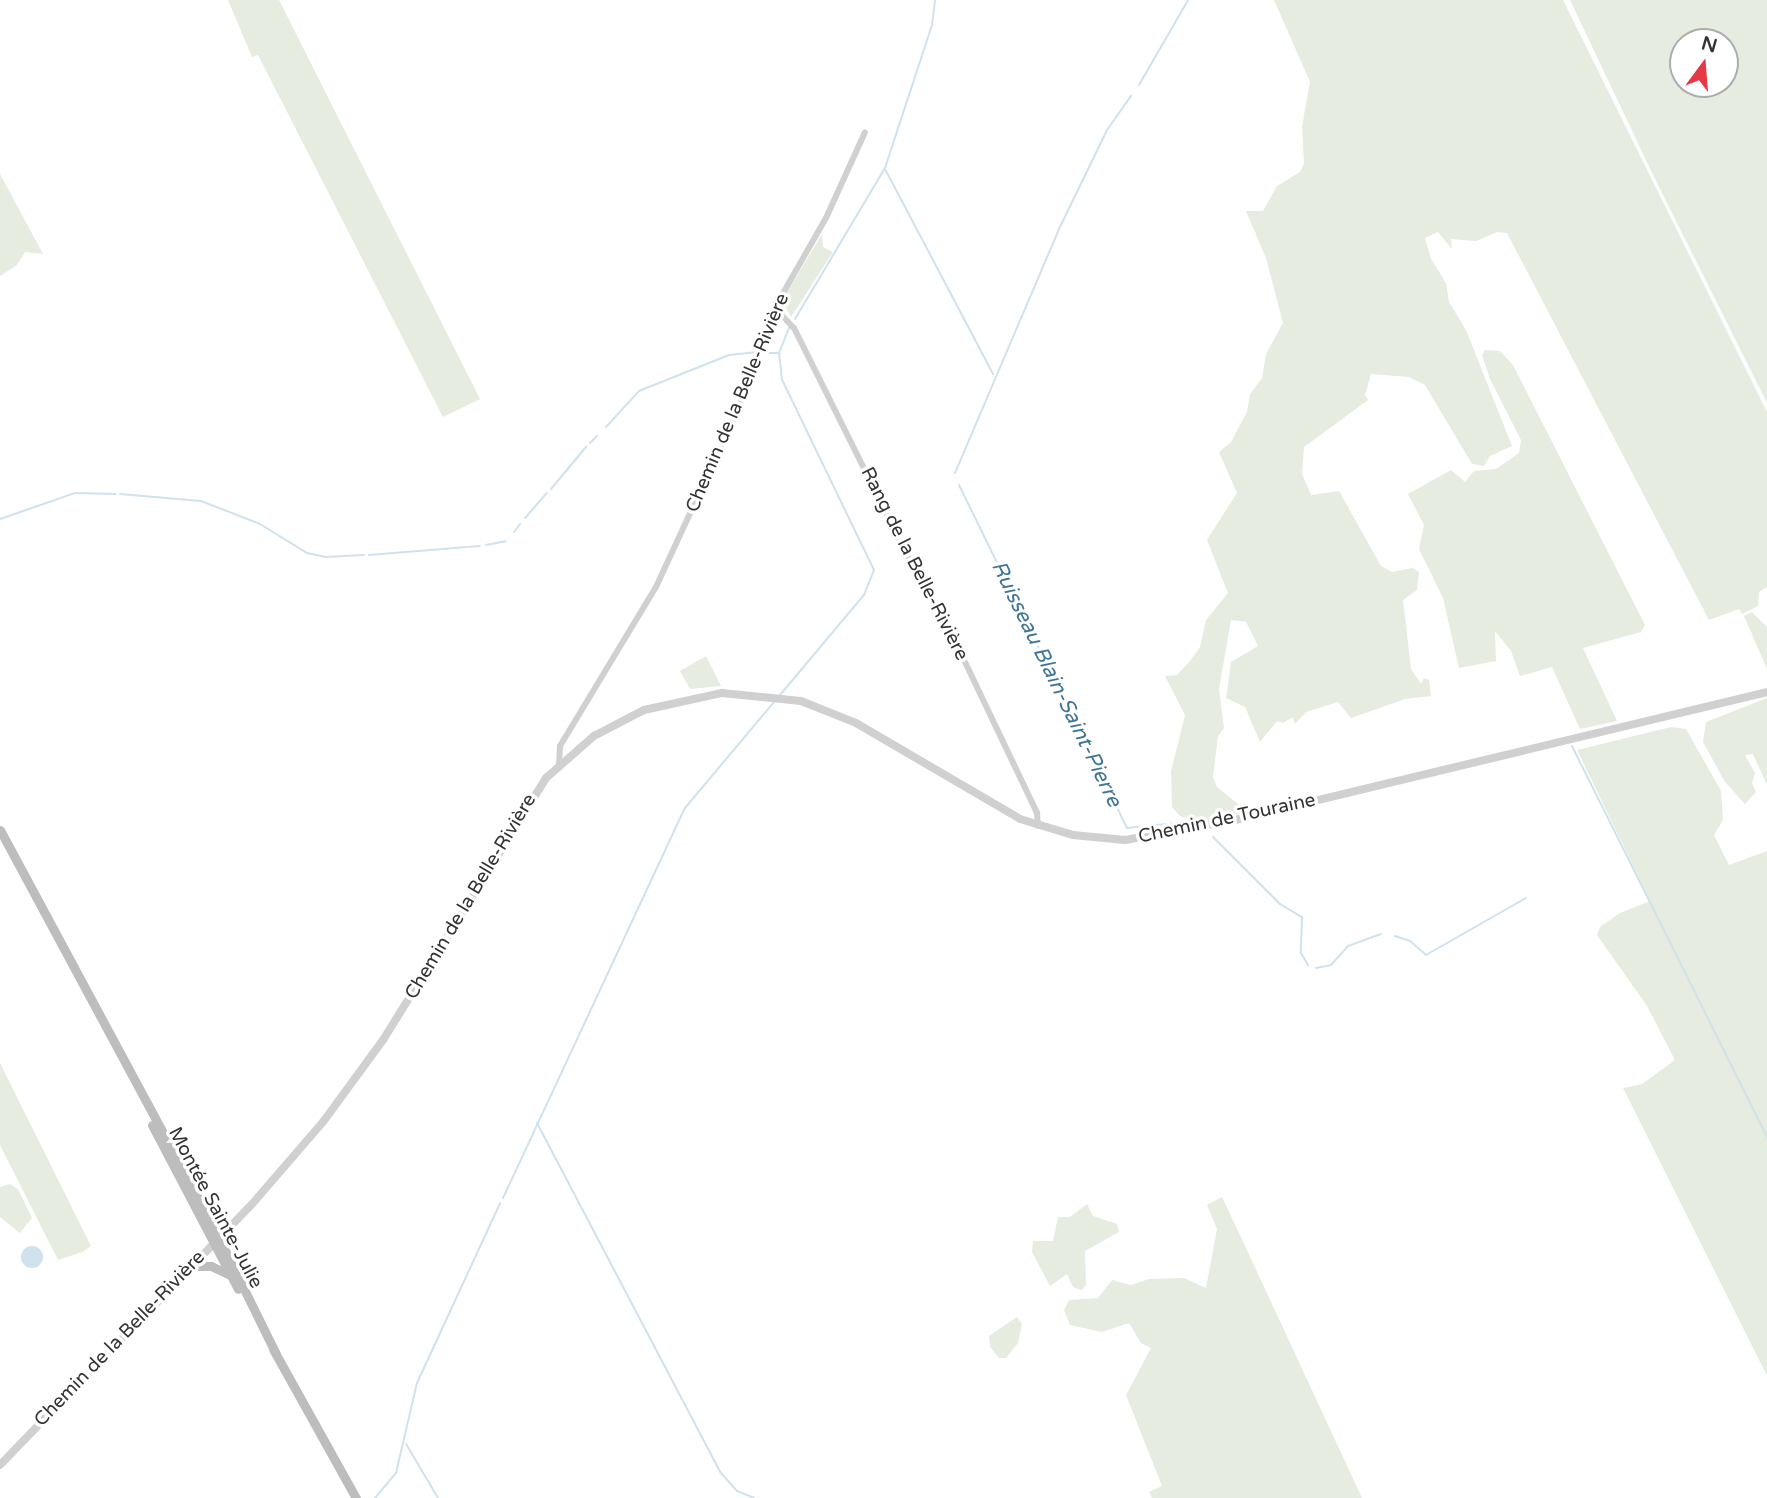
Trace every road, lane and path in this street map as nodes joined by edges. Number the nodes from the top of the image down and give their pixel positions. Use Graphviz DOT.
graph roads {
  1 [pos="865,132"];
  2 [pos="776,309"];
  3 [pos="1767,692"];
  4 [pos="559,765"];
  5 [pos="1038,826"];
  6 [pos="0,830"];
  7 [pos="216,1240"];
  8 [pos="189,1265"];
  9 [pos="230,1275"];
  10 [pos="276,1354"];
  11 [pos="0,1465"];
  12 [pos="356,1498"];
  1 -- 2 [label="street, Chemin de la Belle-Rivière"];
  2 -- 4 [label="street, Chemin de la Belle-Rivière"];
  2 -- 5 [label="street, Rang de la Belle-Rivière"];
  3 -- 5 [label="street, Chemin de Touraine"];
  4 -- 5 [label="street, Chemin de Touraine"];
  4 -- 7 [label="street, Chemin de la Belle-Rivière"];
  6 -- 7 [label="main road, Montée Sainte-Julie"];
  7 -- 8 [label="street, Chemin de la Belle-Rivière"];
  7 -- 9 [label="main road, Montée Sainte-Julie"];
  7 -- 10 [label="main road, Montée Sainte-Julie"];
  8 -- 9 [label="main road"];
  8 -- 11 [label="street, Chemin de la Belle-Rivière"];
  9 -- 10 [label="main road, Montée Sainte-Julie"];
  10 -- 12 [label="main road, Montée Sainte-Julie"];
}
